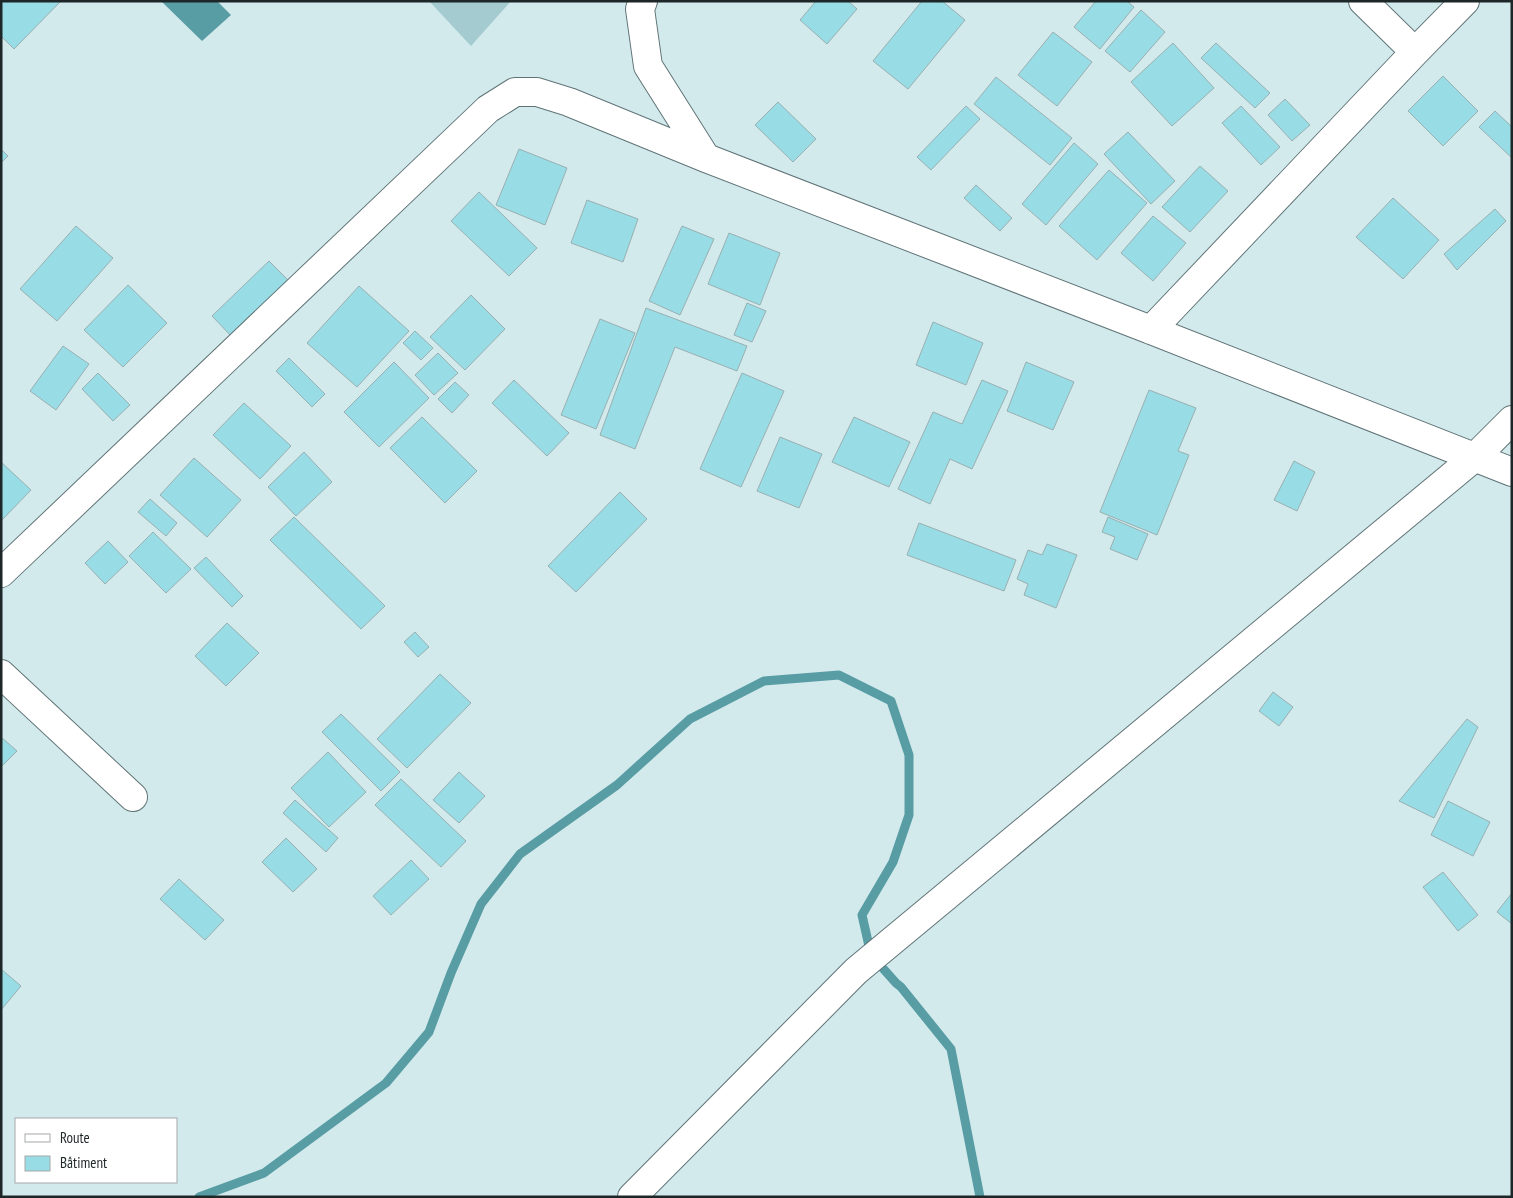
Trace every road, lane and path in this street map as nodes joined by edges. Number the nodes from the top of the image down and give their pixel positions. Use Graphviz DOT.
graph roads {
  1 [pos="643,1"];
  2 [pos="1362,1"];
  3 [pos="1465,1"];
  4 [pos="1415,52"];
  5 [pos="706,158"];
  6 [pos="1151,330"];
  7 [pos="1512,420"];
  8 [pos="1475,457"];
  9 [pos="1512,472"];
  10 [pos="1,573"];
  11 [pos="1,674"];
  12 [pos="133,797"];
  13 [pos="632,1197"];
  1 -- 5 [label="street"];
  2 -- 4 [label="street"];
  3 -- 4 [label="street"];
  4 -- 6 [label="street"];
  5 -- 6 [label="street"];
  5 -- 10 [label="street"];
  6 -- 8 [label="street"];
  7 -- 8 [label="street"];
  8 -- 9 [label="street"];
  8 -- 13 [label="street"];
  11 -- 12 [label="street"];
}
